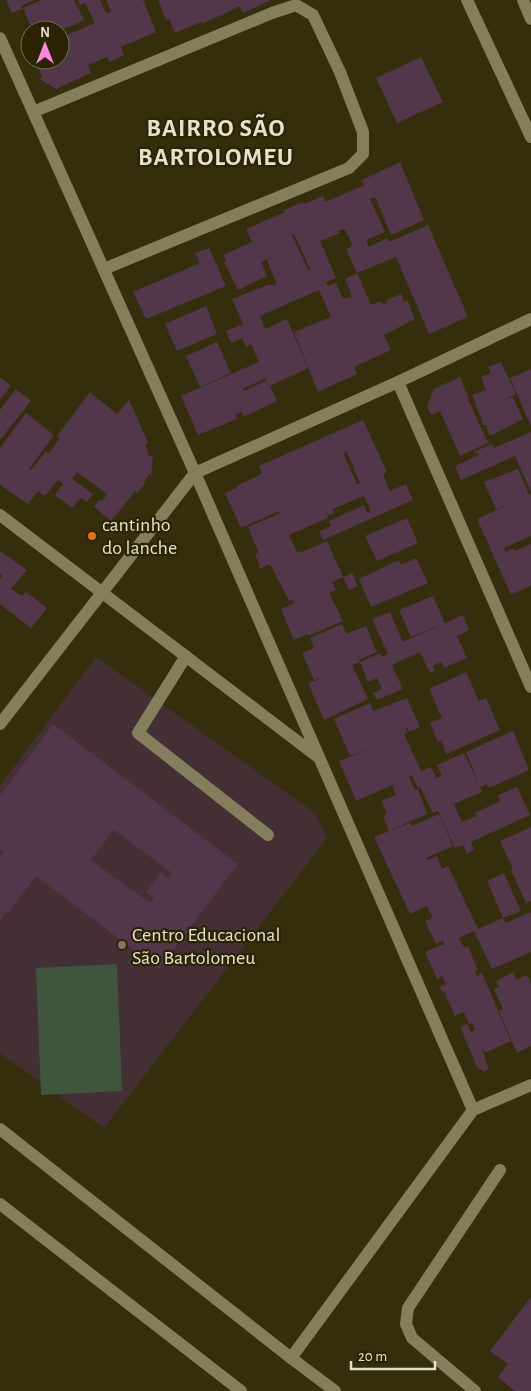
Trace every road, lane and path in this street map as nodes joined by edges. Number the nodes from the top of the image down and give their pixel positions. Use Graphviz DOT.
graph roads {
  1 [pos="467,0"];
  2 [pos="523,0"];
  3 [pos="531,19"];
  4 [pos="0,38"];
  5 [pos="33,112"];
  6 [pos="531,137"];
  7 [pos="104,269"];
  8 [pos="531,318"];
  9 [pos="398,382"];
  10 [pos="195,473"];
  11 [pos="0,515"];
  12 [pos="103,593"];
  13 [pos="186,656"];
  14 [pos="531,687"];
  15 [pos="0,724"];
  16 [pos="319,758"];
  17 [pos="268,835"];
  18 [pos="531,1085"];
  19 [pos="472,1110"];
  20 [pos="0,1130"];
  21 [pos="500,1170"];
  22 [pos="0,1204"];
  23 [pos="291,1358"];
  24 [pos="241,1391"];
  25 [pos="335,1391"];
  26 [pos="475,1391"];
  1 -- 6 [label="street"];
  2 -- 3 [label="street"];
  4 -- 5 [label="street"];
  5 -- 7 [label="street"];
  5 -- 7 [label="street"];
  7 -- 10 [label="street"];
  8 -- 9 [label="street"];
  9 -- 10 [label="street"];
  9 -- 14 [label="street"];
  10 -- 12 [label="street"];
  10 -- 16 [label="street"];
  11 -- 12 [label="street"];
  12 -- 13 [label="street"];
  12 -- 15 [label="street"];
  13 -- 16 [label="street"];
  13 -- 17 [label="street"];
  16 -- 19 [label="street"];
  18 -- 19 [label="street"];
  19 -- 23 [label="street"];
  20 -- 23 [label="street"];
  21 -- 26 [label="street"];
  22 -- 24 [label="street"];
  23 -- 25 [label="street"];
}
